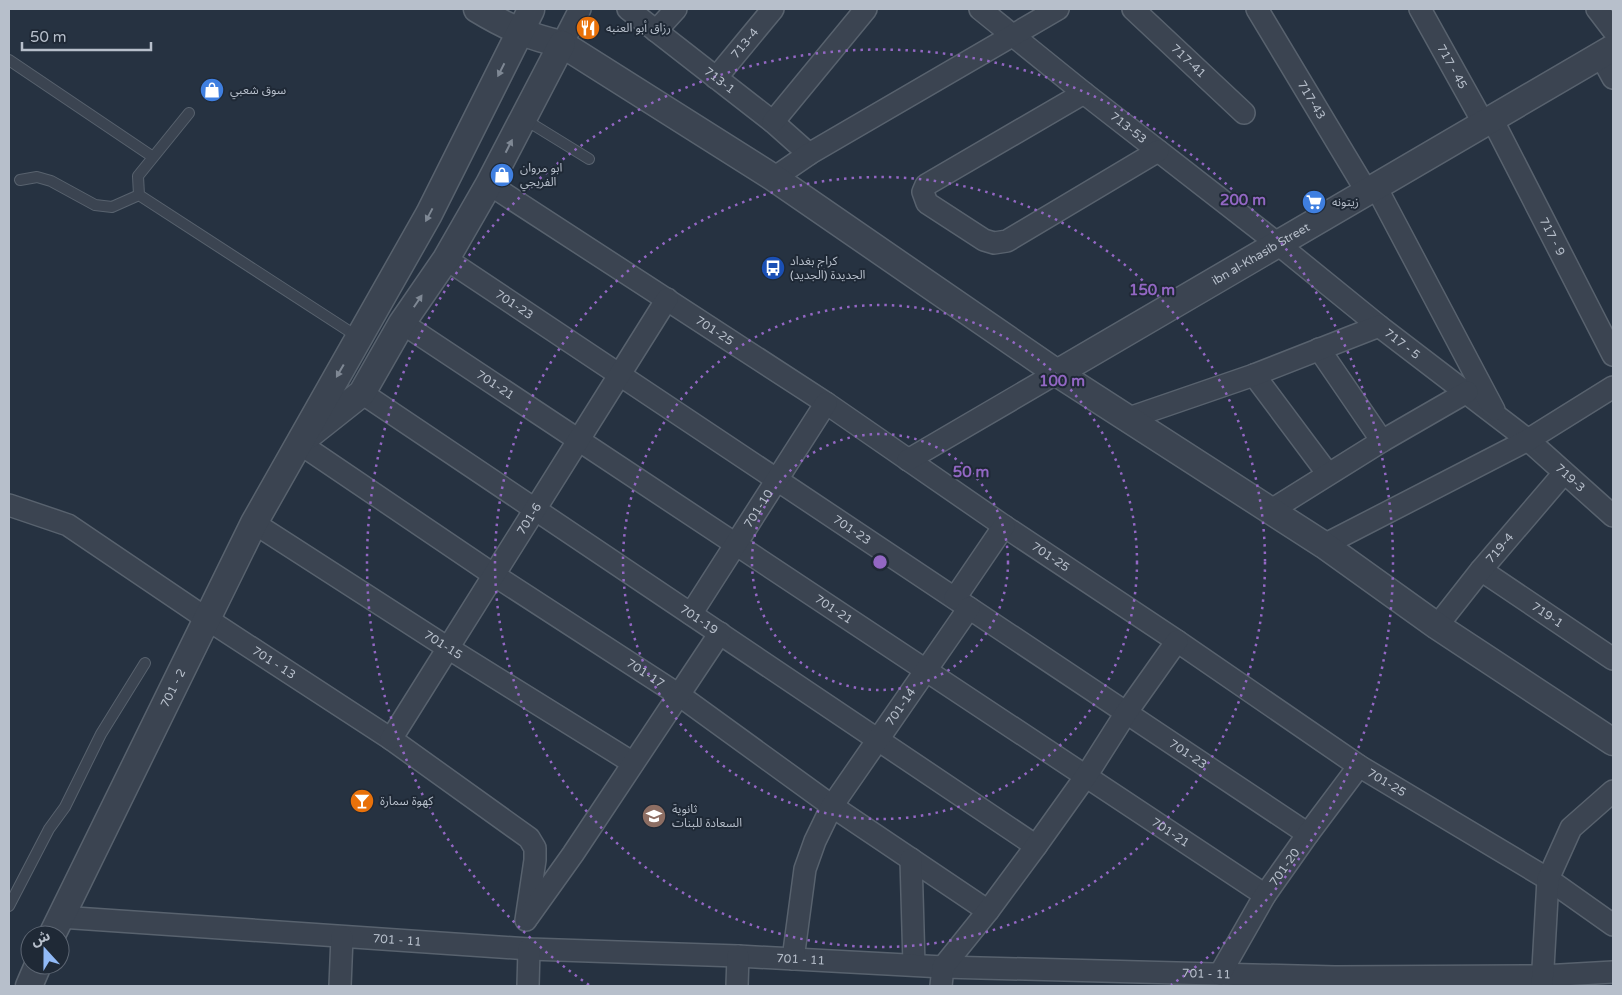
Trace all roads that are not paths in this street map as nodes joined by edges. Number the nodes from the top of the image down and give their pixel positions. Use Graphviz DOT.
graph roads {
  1 [pos="477,9"];
  2 [pos="580,9"];
  3 [pos="628,9"];
  4 [pos="676,9"];
  5 [pos="773,9"];
  6 [pos="980,9"];
  7 [pos="1058,9"];
  8 [pos="1133,9"];
  9 [pos="1257,9"];
  10 [pos="1420,9"];
  11 [pos="1597,9"];
  12 [pos="855,12"];
  13 [pos="528,15"];
  14 [pos="1613,30"];
  15 [pos="656,31"];
  16 [pos="1012,35"];
  17 [pos="562,44"];
  18 [pos="1607,52"];
  19 [pos="9,60"];
  20 [pos="716,78"];
  21 [pos="1613,78"];
  22 [pos="1084,93"];
  23 [pos="189,113"];
  24 [pos="1244,113"];
  25 [pos="523,118"];
  26 [pos="773,122"];
  27 [pos="1488,122"];
  28 [pos="1158,152"];
  29 [pos="809,154"];
  30 [pos="153,157"];
  31 [pos="589,159"];
  32 [pos="455,162"];
  33 [pos="774,178"];
  34 [pos="20,180"];
  35 [pos="489,184"];
  36 [pos="1371,190"];
  37 [pos="139,195"];
  38 [pos="1278,244"];
  39 [pos="446,258"];
  40 [pos="667,299"];
  41 [pos="402,323"];
  42 [pos="1379,326"];
  43 [pos="359,337"];
  44 [pos="1320,349"];
  45 [pos="1613,356"];
  46 [pos="1057,373"];
  47 [pos="620,374"];
  48 [pos="1254,376"];
  49 [pos="1613,387"];
  50 [pos="1467,392"];
  51 [pos="362,393"];
  52 [pos="826,402"];
  53 [pos="1498,417"];
  54 [pos="1129,418"];
  55 [pos="578,440"];
  56 [pos="1528,440"];
  57 [pos="1382,441"];
  58 [pos="299,444"];
  59 [pos="908,460"];
  60 [pos="1564,473"];
  61 [pos="1328,474"];
  62 [pos="777,479"];
  63 [pos="9,505"];
  64 [pos="535,510"];
  65 [pos="1270,511"];
  66 [pos="1613,516"];
  67 [pos="254,524"];
  68 [pos="1004,526"];
  69 [pos="735,544"];
  70 [pos="1324,545"];
  71 [pos="1481,570"];
  72 [pos="494,575"];
  73 [pos="962,603"];
  74 [pos="690,614"];
  75 [pos="208,619"];
  76 [pos="1437,626"];
  77 [pos="720,633"];
  78 [pos="1177,641"];
  79 [pos="448,648"];
  80 [pos="1611,653"];
  81 [pos="145,664"];
  82 [pos="926,670"];
  83 [pos="679,695"];
  84 [pos="1126,713"];
  85 [pos="391,739"];
  86 [pos="878,740"];
  87 [pos="1613,742"];
  88 [pos="633,763"];
  89 [pos="1358,766"];
  90 [pos="1086,776"];
  91 [pos="1613,791"];
  92 [pos="832,806"];
  93 [pos="1308,834"];
  94 [pos="1036,846"];
  95 [pos="911,859"];
  96 [pos="1548,879"];
  97 [pos="1265,895"];
  98 [pos="9,906"];
  99 [pos="988,911"];
  100 [pos="526,920"];
  101 [pos="56,925"];
  102 [pos="1613,925"];
  103 [pos="70,927"];
  104 [pos="342,937"];
  105 [pos="506,947"];
  106 [pos="529,948"];
  107 [pos="738,956"];
  108 [pos="793,959"];
  109 [pos="914,965"];
  110 [pos="1613,972"];
  111 [pos="1220,974"];
  112 [pos="942,976"];
  113 [pos="1137,979"];
  114 [pos="1543,981"];
  115 [pos="1335,982"];
  116 [pos="340,986"];
  117 [pos="528,986"];
  118 [pos="737,986"];
  1 -- 13 [label="street"];
  2 -- 17 [label="street"];
  3 -- 15 [label="street, 713-1"];
  4 -- 15 [label="street"];
  5 -- 20 [label="street, 713-4"];
  6 -- 16 [label="street, 713-53"];
  7 -- 16 [label="street"];
  8 -- 24 [label="street, 717-41"];
  9 -- 36 [label="street, 717-43"];
  10 -- 27 [label="street, 717 - 45"];
  11 -- 14 [label="street"];
  12 -- 26 [label="street"];
  13 -- 17 [label="street"];
  13 -- 32 [label="street, 701 - 2, one-way"];
  15 -- 20 [label="street, 713-1"];
  16 -- 22 [label="street, 713-53"];
  16 -- 29 [label="street"];
  17 -- 25 [label="street"];
  17 -- 33 [label="street"];
  18 -- 21 [label="street"];
  18 -- 27 [label="street, ibn al-Khasib Street"];
  19 -- 30 [label="lane"];
  20 -- 26 [label="street, 713-1"];
  22 -- 28 [label="street, 713-53"];
  22 -- 28 [label="street"];
  23 -- 30 [label="lane"];
  25 -- 31 [label="lane"];
  35 -- 25 [label="street, one-way"];
  26 -- 29 [label="street, 713-1"];
  27 -- 36 [label="street, ibn al-Khasib Street"];
  27 -- 45 [label="street, 717 - 9"];
  28 -- 38 [label="street, 713-53"];
  29 -- 33 [label="street"];
  30 -- 37 [label="lane"];
  32 -- 35 [label="street"];
  32 -- 43 [label="street, 701 - 2, one-way"];
  33 -- 46 [label="street"];
  34 -- 37 [label="lane"];
  35 -- 39 [label="street"];
  35 -- 40 [label="street, 701-25"];
  36 -- 38 [label="street, ibn al-Khasib Street"];
  36 -- 53 [label="street, 717-43"];
  37 -- 43 [label="lane"];
  38 -- 42 [label="street, 717 - 5"];
  38 -- 46 [label="street, ibn al-Khasib Street"];
  41 -- 39 [label="street, one-way"];
  39 -- 47 [label="street, 701-23"];
  40 -- 47 [label="street, 701-6"];
  40 -- 52 [label="street, 701-25"];
  41 -- 51 [label="street"];
  41 -- 55 [label="street, 701-21"];
  42 -- 44 [label="street"];
  42 -- 50 [label="street, 717 - 5"];
  43 -- 58 [label="street, 701 - 2, one-way"];
  44 -- 48 [label="street"];
  44 -- 57 [label="street"];
  46 -- 54 [label="street"];
  46 -- 59 [label="street, ibn al-Khasib Street"];
  47 -- 55 [label="street, 701-6"];
  47 -- 62 [label="street, 701-23"];
  48 -- 54 [label="street"];
  48 -- 61 [label="street"];
  49 -- 56 [label="street"];
  50 -- 53 [label="street, 717 - 5"];
  50 -- 57 [label="street"];
  51 -- 58 [label="street"];
  51 -- 64 [label="street, 701-19"];
  52 -- 59 [label="street, 701-25"];
  52 -- 62 [label="street, 701-10"];
  53 -- 56 [label="street, 717 - 5"];
  54 -- 65 [label="street"];
  55 -- 64 [label="street, 701-6"];
  55 -- 69 [label="street, 701-21"];
  56 -- 60 [label="street, 719-3"];
  56 -- 70 [label="street"];
  57 -- 61 [label="street"];
  58 -- 67 [label="street, 701 - 2"];
  58 -- 72 [label="street, 701-17"];
  59 -- 68 [label="street, 701-25"];
  60 -- 66 [label="street, 719-3"];
  60 -- 71 [label="street, 719-4"];
  61 -- 65 [label="street"];
  62 -- 69 [label="street, 701-10"];
  62 -- 73 [label="street, 701-23"];
  63 -- 75 [label="street, 701 - 13"];
  64 -- 72 [label="street, 701-6"];
  64 -- 74 [label="street, 701-19"];
  65 -- 70 [label="street"];
  67 -- 75 [label="street, 701 - 2"];
  67 -- 79 [label="street, 701-15"];
  68 -- 73 [label="street, 701-14"];
  68 -- 78 [label="street, 701-25"];
  69 -- 74 [label="street, 701-10"];
  69 -- 82 [label="street, 701-21"];
  70 -- 76 [label="street"];
  71 -- 76 [label="street, 719-4"];
  71 -- 80 [label="street, 719-1"];
  72 -- 79 [label="street, 701-6"];
  72 -- 83 [label="street, 701-17"];
  73 -- 82 [label="street, 701-14"];
  73 -- 84 [label="street, 701-23"];
  74 -- 77 [label="street, 701-19"];
  75 -- 85 [label="street, 701 - 13"];
  75 -- 101 [label="street, 701 - 2"];
  76 -- 87 [label="street"];
  77 -- 83 [label="street"];
  77 -- 86 [label="street, 701-19"];
  78 -- 84 [label="street"];
  78 -- 89 [label="street, 701-25"];
  79 -- 85 [label="street, 701-6"];
  79 -- 88 [label="street, 701-15"];
  81 -- 98 [label="lane"];
  82 -- 86 [label="street, 701-14"];
  82 -- 90 [label="street, 701-21"];
  83 -- 88 [label="street"];
  83 -- 92 [label="street, 701-17"];
  84 -- 90 [label="street"];
  84 -- 93 [label="street, 701-23"];
  85 -- 100 [label="street, 701 - 13"];
  86 -- 92 [label="street, 701-14"];
  86 -- 94 [label="street, 701-19"];
  88 -- 100 [label="street"];
  89 -- 93 [label="street, 701-20"];
  89 -- 96 [label="street, 701-25"];
  90 -- 94 [label="street"];
  90 -- 97 [label="street, 701-21"];
  91 -- 96 [label="street"];
  92 -- 95 [label="street, 701-17"];
  92 -- 108 [label="street, 701-14"];
  93 -- 97 [label="street, 701-20"];
  94 -- 99 [label="street"];
  95 -- 99 [label="street, 701-17"];
  95 -- 109 [label="street"];
  96 -- 102 [label="street, 701-25"];
  96 -- 114 [label="street"];
  97 -- 111 [label="street, 701-20"];
  99 -- 112 [label="street"];
  100 -- 105 [label="street"];
  103 -- 104 [label="street, 701 - 11"];
  104 -- 105 [label="street, 701 - 11"];
  104 -- 116 [label="street"];
  105 -- 106 [label="street, 701 - 11"];
  106 -- 107 [label="street, 701 - 11"];
  106 -- 117 [label="street"];
  107 -- 108 [label="street, 701 - 11"];
  107 -- 118 [label="street"];
  108 -- 109 [label="street, 701 - 11"];
  109 -- 112 [label="street, 701 - 11"];
  110 -- 114 [label="street, 701 - 11"];
  111 -- 113 [label="street, 701 - 11"];
  111 -- 115 [label="street, 701 - 11"];
  112 -- 113 [label="street, 701 - 11"];
  114 -- 115 [label="street, 701 - 11"];
}
